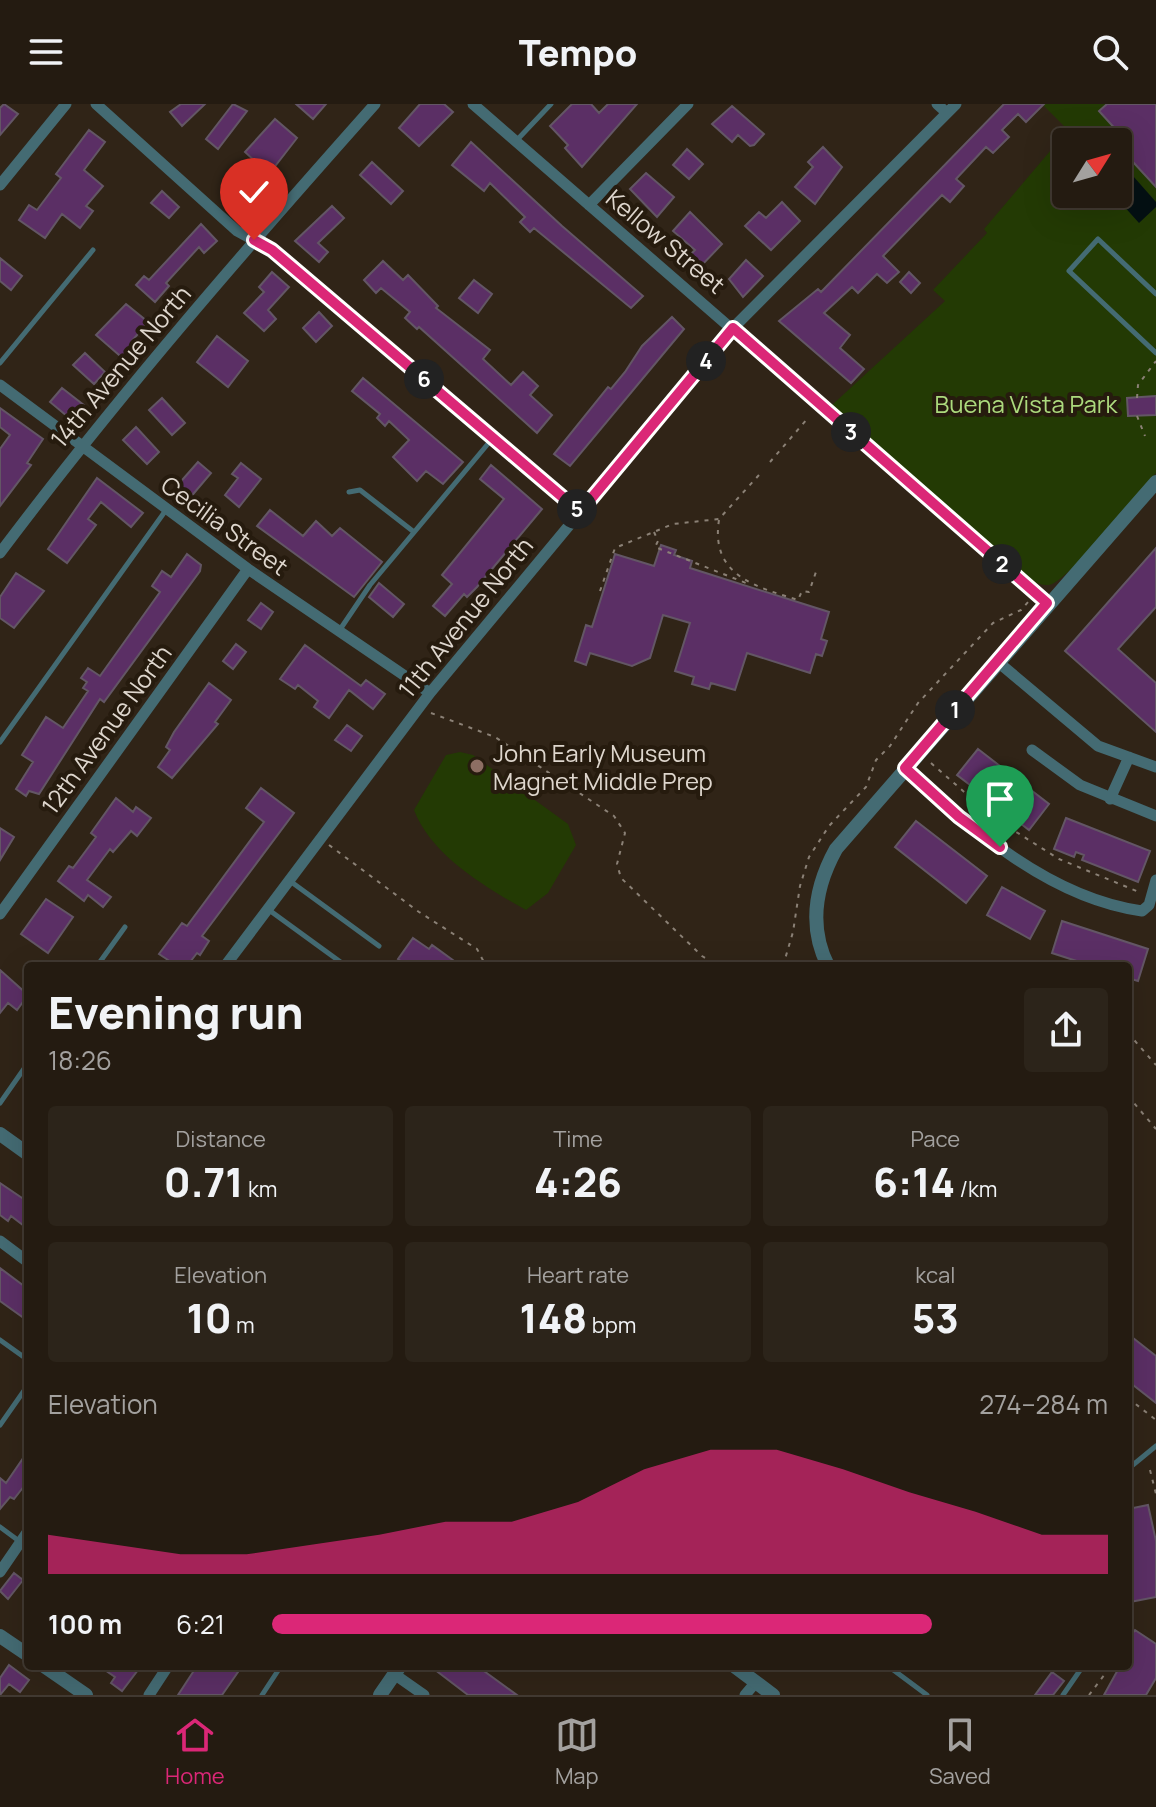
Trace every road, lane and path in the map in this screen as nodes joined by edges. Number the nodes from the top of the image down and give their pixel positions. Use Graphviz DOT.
graph roads {
  1 [pos="66,104"];
  2 [pos="96,104"];
  3 [pos="375,104"];
  4 [pos="473,104"];
  5 [pos="551,104"];
  6 [pos="688,104"];
  7 [pos="937,104"];
  8 [pos="956,104"];
  9 [pos="947,113"];
  10 [pos="516,141"];
  11 [pos="0,185"];
  12 [pos="589,205"];
  13 [pos="254,240"];
  14 [pos="93,250"];
  15 [pos="1156,294"];
  16 [pos="733,328"];
  17 [pos="1156,353"];
  18 [pos="1156,361"];
  19 [pos="0,363"];
  20 [pos="0,385"];
  21 [pos="1137,398"];
  22 [pos="1137,416"];
  23 [pos="808,418"];
  24 [pos="1145,436"];
  25 [pos="493,438"];
  26 [pos="80,447"];
  27 [pos="770,462"];
  28 [pos="759,475"];
  29 [pos="1156,482"];
  30 [pos="349,492"];
  31 [pos="166,510"];
  32 [pos="580,512"];
  33 [pos="719,519"];
  34 [pos="414,532"];
  35 [pos="654,532"];
  36 [pos="0,553"];
  37 [pos="248,569"];
  38 [pos="817,569"];
  39 [pos="748,584"];
  40 [pos="600,591"];
  41 [pos="1035,592"];
  42 [pos="1047,603"];
  43 [pos="339,632"];
  44 [pos="998,662"];
  45 [pos="430,693"];
  46 [pos="418,709"];
  47 [pos="0,742"];
  48 [pos="1032,750"];
  49 [pos="1129,757"];
  50 [pos="930,762"];
  51 [pos="1156,767"];
  52 [pos="905,768"];
  53 [pos="1110,799"];
  54 [pos="1156,816"];
  55 [pos="328,844"];
  56 [pos="290,880"];
  57 [pos="1156,880"];
  58 [pos="1139,892"];
  59 [pos="268,909"];
  60 [pos="0,914"];
  61 [pos="125,927"];
  62 [pos="379,946"];
  63 [pos="100,962"];
  64 [pos="228,962"];
  65 [pos="341,962"];
  66 [pos="484,962"];
  67 [pos="712,962"];
  68 [pos="784,962"];
  69 [pos="827,962"];
  70 [pos="1132,1038"];
  71 [pos="1147,1055"];
  72 [pos="1156,1056"];
  73 [pos="1156,1065"];
  74 [pos="24,1069"];
  75 [pos="1132,1101"];
  76 [pos="0,1103"];
  77 [pos="1156,1129"];
  78 [pos="0,1134"];
  79 [pos="24,1151"];
  80 [pos="0,1241"];
  81 [pos="24,1259"];
  82 [pos="0,1340"];
  83 [pos="24,1357"];
  84 [pos="24,1391"];
  85 [pos="1132,1401"];
  86 [pos="1156,1420"];
  87 [pos="0,1425"];
  88 [pos="1156,1446"];
  89 [pos="1132,1466"];
  90 [pos="1150,1470"];
  91 [pos="1156,1494"];
  92 [pos="0,1527"];
  93 [pos="24,1537"];
  94 [pos="0,1572"];
  95 [pos="0,1636"];
  96 [pos="24,1652"];
  97 [pos="52,1670"];
  98 [pos="165,1670"];
  99 [pos="278,1670"];
  100 [pos="397,1670"];
  101 [pos="740,1670"];
  102 [pos="893,1670"];
  103 [pos="1080,1670"];
  104 [pos="1108,1670"];
  105 [pos="756,1682"];
  106 [pos="78,1693"];
  107 [pos="149,1695"];
  108 [pos="262,1695"];
  109 [pos="380,1695"];
  110 [pos="424,1695"];
  111 [pos="745,1695"];
  112 [pos="773,1695"];
  113 [pos="927,1695"];
  114 [pos="1063,1695"];
  115 [pos="1089,1695"];
  1 -- 11 [label="street"];
  2 -- 13 [label="street"];
  3 -- 13 [label="street, 14th Avenue North"];
  4 -- 10 [label="street, Kellow Street"];
  5 -- 10 [label="lane"];
  6 -- 12 [label="street"];
  7 -- 9 [label="street"];
  8 -- 9 [label="street, 11th Avenue North"];
  9 -- 16 [label="street, 11th Avenue North"];
  10 -- 12 [label="street, Kellow Street"];
  12 -- 16 [label="street, Kellow Street"];
  13 -- 25 [label="street"];
  13 -- 26 [label="street, 14th Avenue North"];
  14 -- 19 [label="lane"];
  15 -- 17 [label="lane"];
  16 -- 32 [label="street, 11th Avenue North"];
  16 -- 41 [label="street, Kellow Street"];
  18 -- 21 [label="path"];
  20 -- 26 [label="street, Cecilia Street"];
  22 -- 24 [label="path"];
  23 -- 27 [label="path"];
  25 -- 32 [label="street"];
  25 -- 34 [label="lane"];
  26 -- 31 [label="street, Cecilia Street"];
  26 -- 36 [label="street, 14th Avenue North"];
  28 -- 33 [label="path"];
  29 -- 42 [label="street"];
  30 -- 34 [label="lane"];
  31 -- 37 [label="street, Cecilia Street"];
  31 -- 47 [label="lane"];
  32 -- 45 [label="street, 11th Avenue North"];
  33 -- 35 [label="path"];
  33 -- 39 [label="path"];
  34 -- 43 [label="lane"];
  35 -- 39 [label="path"];
  35 -- 40 [label="path"];
  37 -- 43 [label="street, Cecilia Street"];
  37 -- 60 [label="street, 12th Avenue North"];
  38 -- 39 [label="path"];
  41 -- 42 [label="street, Kellow Street"];
  41 -- 68 [label="path"];
  42 -- 44 [label="street"];
  43 -- 45 [label="street, Cecilia Street"];
  44 -- 49 [label="street"];
  44 -- 52 [label="street"];
  45 -- 46 [label="street, 11th Avenue North"];
  46 -- 56 [label="street, 11th Avenue North"];
  46 -- 67 [label="path"];
  48 -- 53 [label="street"];
  49 -- 51 [label="street"];
  49 -- 53 [label="street"];
  50 -- 58 [label="path"];
  52 -- 57 [label="street"];
  52 -- 69 [label="street"];
  53 -- 54 [label="street"];
  55 -- 66 [label="path"];
  56 -- 59 [label="street, 11th Avenue North"];
  56 -- 62 [label="lane"];
  59 -- 64 [label="street, 11th Avenue North"];
  59 -- 65 [label="lane"];
  61 -- 63 [label="lane"];
  70 -- 71 [label="path"];
  71 -- 72 [label="path"];
  71 -- 73 [label="path"];
  74 -- 76 [label="lane"];
  75 -- 77 [label="path"];
  78 -- 79 [label="street"];
  80 -- 81 [label="street"];
  82 -- 83 [label="lane"];
  84 -- 87 [label="lane"];
  85 -- 86 [label="path"];
  88 -- 89 [label="lane"];
  90 -- 91 [label="path"];
  92 -- 93 [label="lane"];
  93 -- 94 [label="street"];
  95 -- 96 [label="street"];
  97 -- 106 [label="street"];
  98 -- 107 [label="street"];
  99 -- 108 [label="lane"];
  100 -- 109 [label="street"];
  100 -- 110 [label="street"];
  101 -- 105 [label="street"];
  102 -- 113 [label="lane"];
  103 -- 114 [label="lane"];
  104 -- 115 [label="path"];
  105 -- 111 [label="street"];
  105 -- 112 [label="street"];
}
